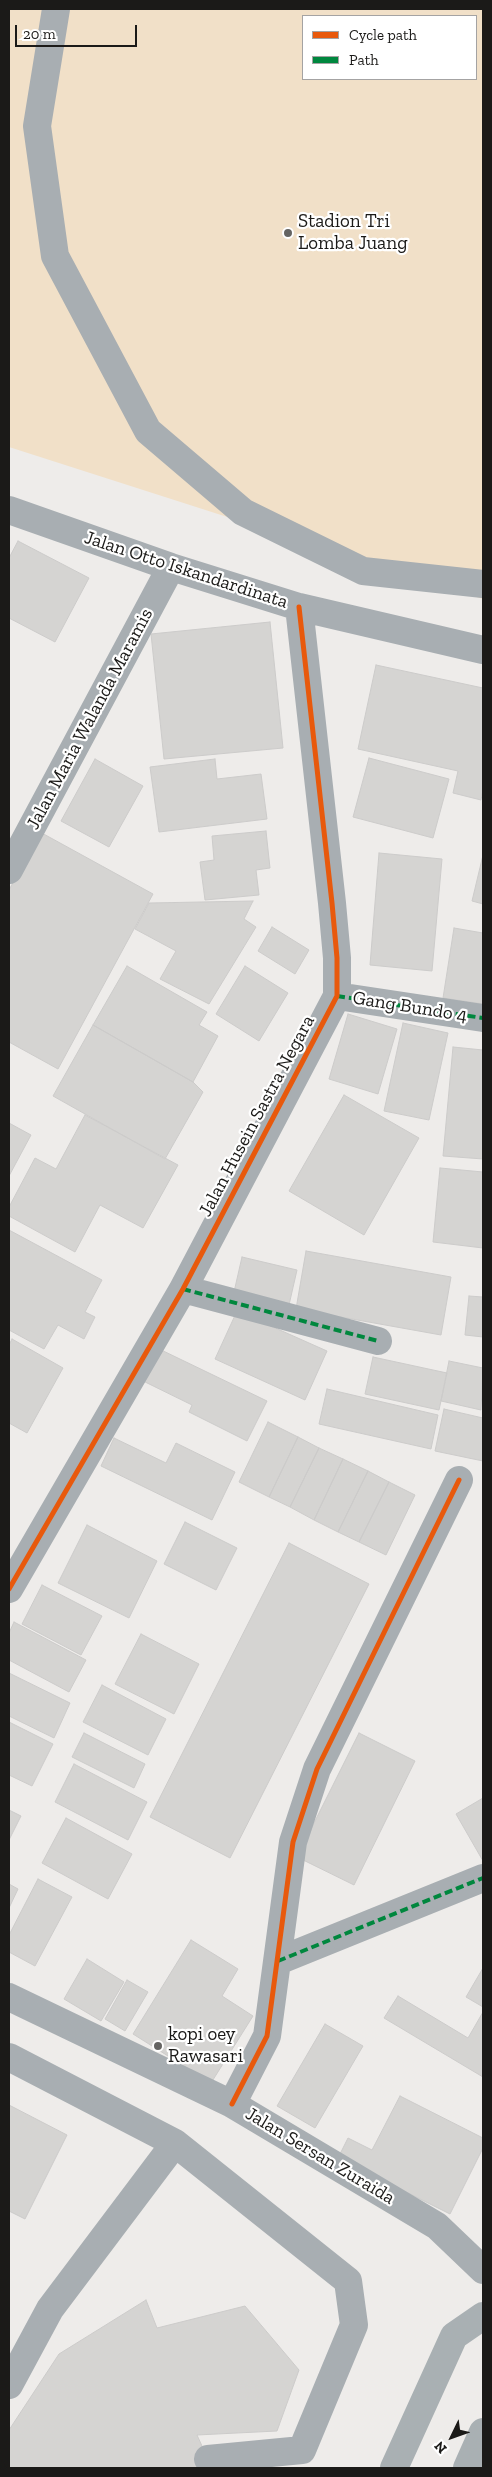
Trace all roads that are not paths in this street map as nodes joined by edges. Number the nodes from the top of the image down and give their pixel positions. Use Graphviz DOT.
graph roads {
  1 [pos="56,9"];
  2 [pos="9,510"];
  3 [pos="171,567"];
  4 [pos="483,584"];
  5 [pos="299,607"];
  6 [pos="483,650"];
  7 [pos="9,870"];
  8 [pos="337,996"];
  9 [pos="483,1018"];
  10 [pos="183,1290"];
  11 [pos="378,1341"];
  12 [pos="459,1480"];
  13 [pos="9,1590"];
  14 [pos="483,1878"];
  15 [pos="278,1961"];
  16 [pos="9,1997"];
  17 [pos="9,2057"];
  18 [pos="232,2104"];
  19 [pos="174,2143"];
  20 [pos="483,2270"];
  21 [pos="483,2316"];
  22 [pos="9,2385"];
  23 [pos="483,2432"];
  24 [pos="208,2459"];
  25 [pos="298,2459"];
  26 [pos="394,2468"];
  27 [pos="467,2468"];
  1 -- 4 [label="street"];
  2 -- 3 [label="street, Jalan Otto Iskandardinata"];
  3 -- 5 [label="street, Jalan Otto Iskandardinata"];
  3 -- 7 [label="street, Jalan Maria Walanda Maramis"];
  5 -- 6 [label="street, Jalan Otto Iskandardinata"];
  5 -- 8 [label="street, Jalan Husein Sastra Negara"];
  8 -- 9 [label="street, Gang Bundo 4"];
  8 -- 10 [label="street, Jalan Husein Sastra Negara"];
  10 -- 11 [label="street"];
  10 -- 13 [label="street, Jalan Husein Sastra Negara"];
  12 -- 15 [label="street"];
  14 -- 15 [label="street"];
  15 -- 18 [label="street"];
  16 -- 18 [label="street, Jalan Sersan Zuraida"];
  17 -- 19 [label="street"];
  18 -- 20 [label="street, Jalan Sersan Zuraida"];
  19 -- 22 [label="street"];
  19 -- 25 [label="street"];
  21 -- 26 [label="main road"];
  23 -- 27 [label="main road"];
  24 -- 25 [label="street"];
}
